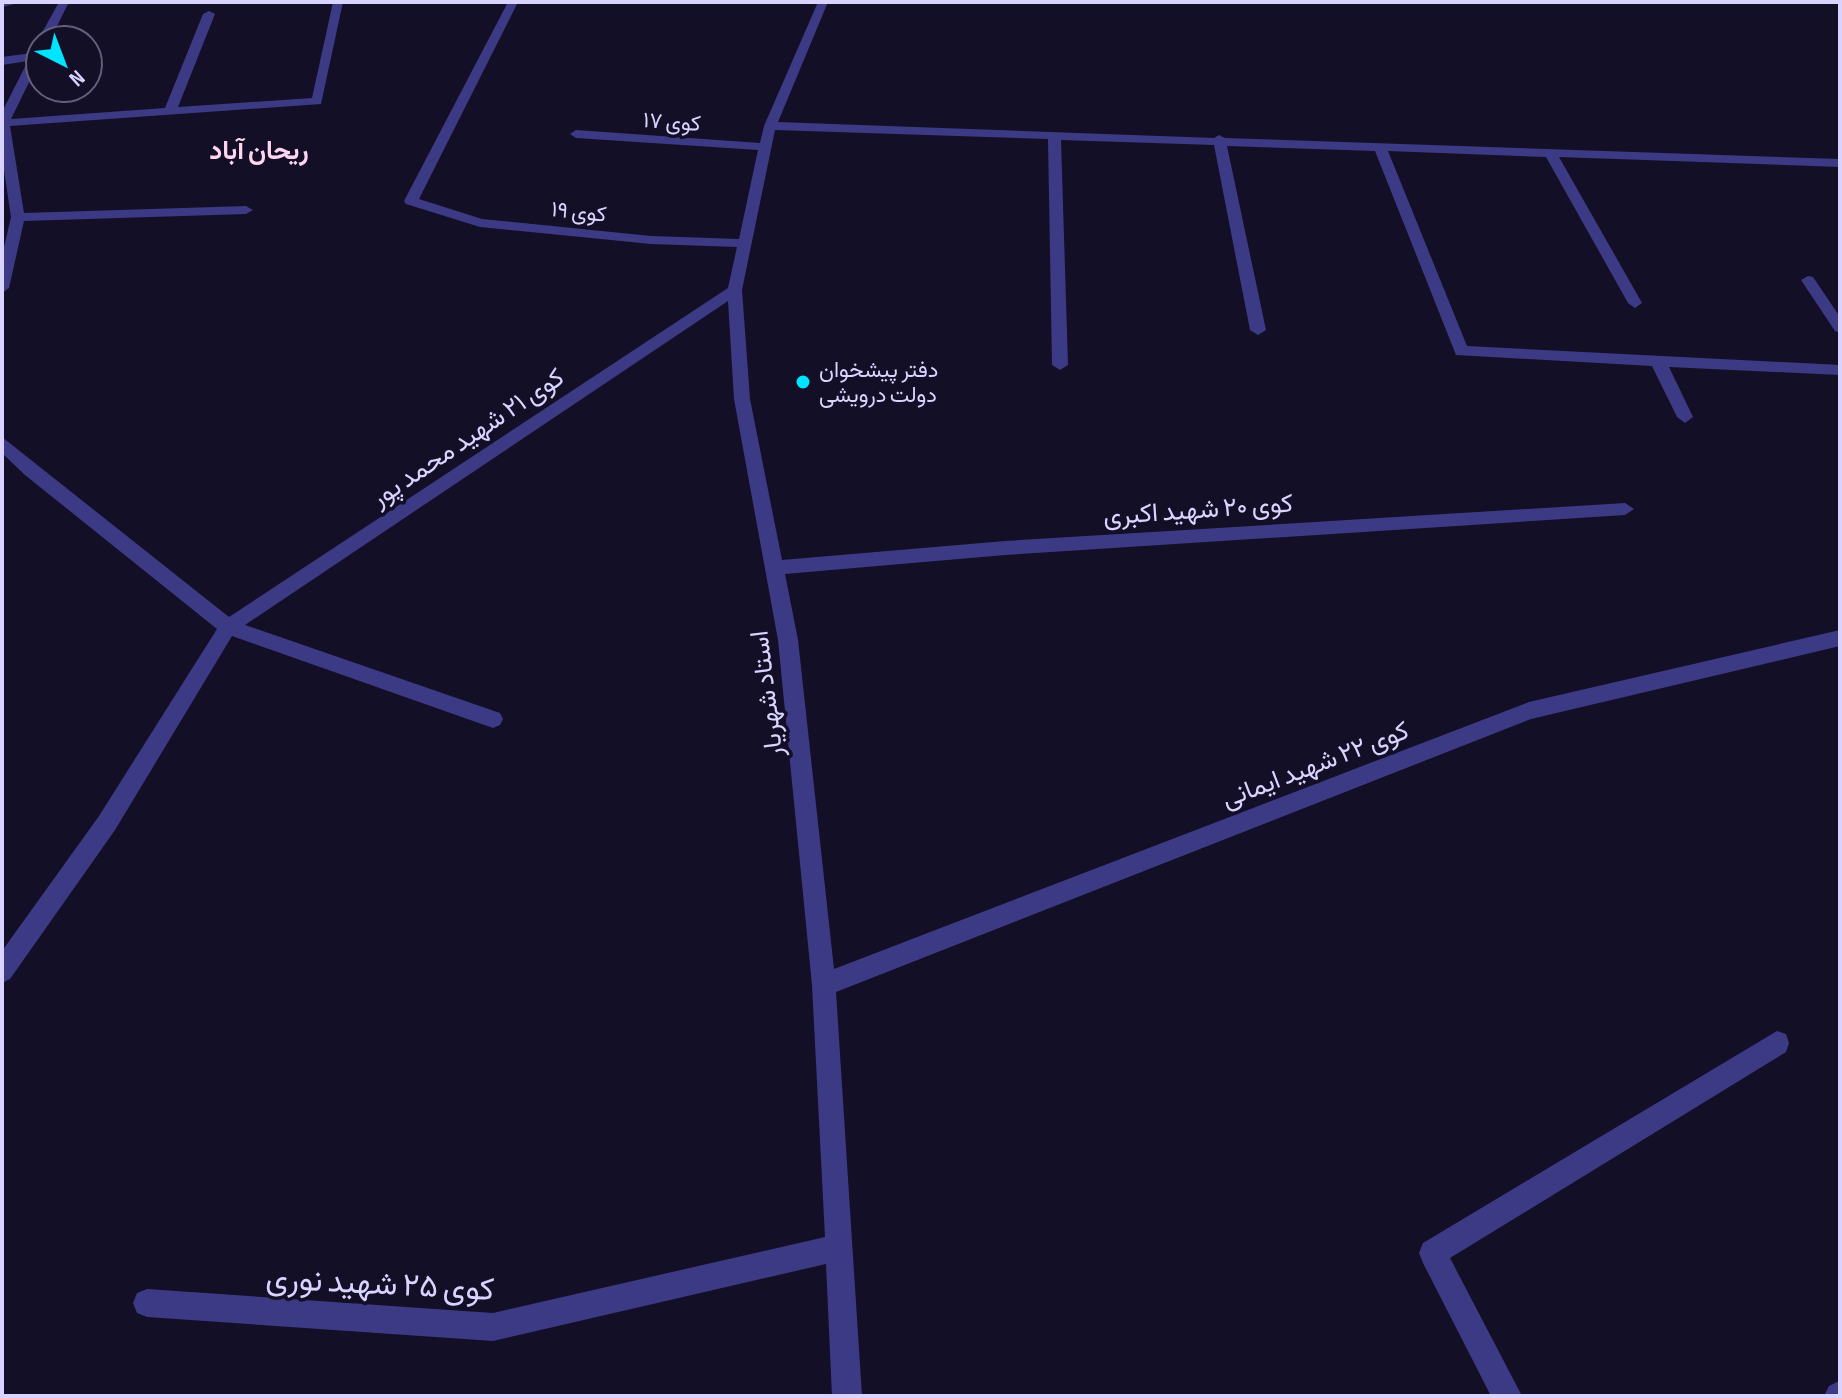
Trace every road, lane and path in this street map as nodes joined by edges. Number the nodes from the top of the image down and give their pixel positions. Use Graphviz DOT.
graph roads {
  1 [pos="17,2"];
  2 [pos="64,2"];
  3 [pos="338,2"];
  4 [pos="513,2"];
  5 [pos="823,2"];
  6 [pos="2,4"];
  7 [pos="209,14"];
  8 [pos="52,24"];
  9 [pos="24,56"];
  10 [pos="2,61"];
  11 [pos="24,80"];
  12 [pos="170,111"];
  13 [pos="3,123"];
  14 [pos="770,126"];
  15 [pos="576,134"];
  16 [pos="1054,134"];
  17 [pos="1219,139"];
  18 [pos="1379,145"];
  19 [pos="766,147"];
  20 [pos="1549,151"];
  21 [pos="1840,163"];
  22 [pos="246,210"];
  23 [pos="18,217"];
  24 [pos="746,243"];
  25 [pos="1808,280"];
  26 [pos="2,288"];
  27 [pos="735,290"];
  28 [pos="1635,303"];
  29 [pos="1840,328"];
  30 [pos="1258,330"];
  31 [pos="1658,361"];
  32 [pos="1060,365"];
  33 [pos="1840,370"];
  34 [pos="1685,417"];
  35 [pos="2,443"];
  36 [pos="1625,509"];
  37 [pos="774,568"];
  38 [pos="228,627"];
  39 [pos="1840,638"];
  40 [pos="493,719"];
  41 [pos="2,971"];
  42 [pos="824,985"];
  43 [pos="1777,1043"];
  44 [pos="840,1247"];
  45 [pos="147,1303"];
  46 [pos="847,1396"];
  47 [pos="1507,1396"];
  1 -- 6 [label="street"];
  2 -- 8 [label="street"];
  3 -- 12 [label="street"];
  4 -- 24 [label="street, کوی ۱۹"];
  5 -- 14 [label="street, استاد شهریار"];
  7 -- 12 [label="street"];
  9 -- 10 [label="street"];
  11 -- 13 [label="street"];
  12 -- 13 [label="street"];
  13 -- 23 [label="street"];
  14 -- 16 [label="street"];
  14 -- 19 [label="street, استاد شهریار"];
  15 -- 19 [label="street, کوی ۱۷"];
  16 -- 17 [label="street"];
  16 -- 32 [label="street"];
  17 -- 18 [label="street"];
  17 -- 30 [label="street"];
  18 -- 20 [label="street"];
  18 -- 31 [label="street"];
  19 -- 24 [label="street, استاد شهریار"];
  20 -- 21 [label="street"];
  20 -- 28 [label="street"];
  22 -- 23 [label="street"];
  23 -- 26 [label="street"];
  24 -- 27 [label="street, استاد شهریار"];
  25 -- 29 [label="street"];
  27 -- 37 [label="street, استاد شهریار"];
  27 -- 38 [label="street, کوی ۲۱ شهید محمد پور"];
  31 -- 33 [label="street"];
  31 -- 34 [label="street"];
  35 -- 38 [label="street"];
  36 -- 37 [label="street, کوی ۲۰ شهید اکبری"];
  37 -- 42 [label="street, استاد شهریار"];
  38 -- 40 [label="street"];
  38 -- 41 [label="street"];
  39 -- 42 [label="street, کوی ۲۲ شهید ایمانی"];
  42 -- 44 [label="street, استاد شهریار"];
  43 -- 47 [label="street"];
  44 -- 45 [label="street, کوی ۲۵ شهید نوری"];
  44 -- 46 [label="street, استاد شهریار"];
}
